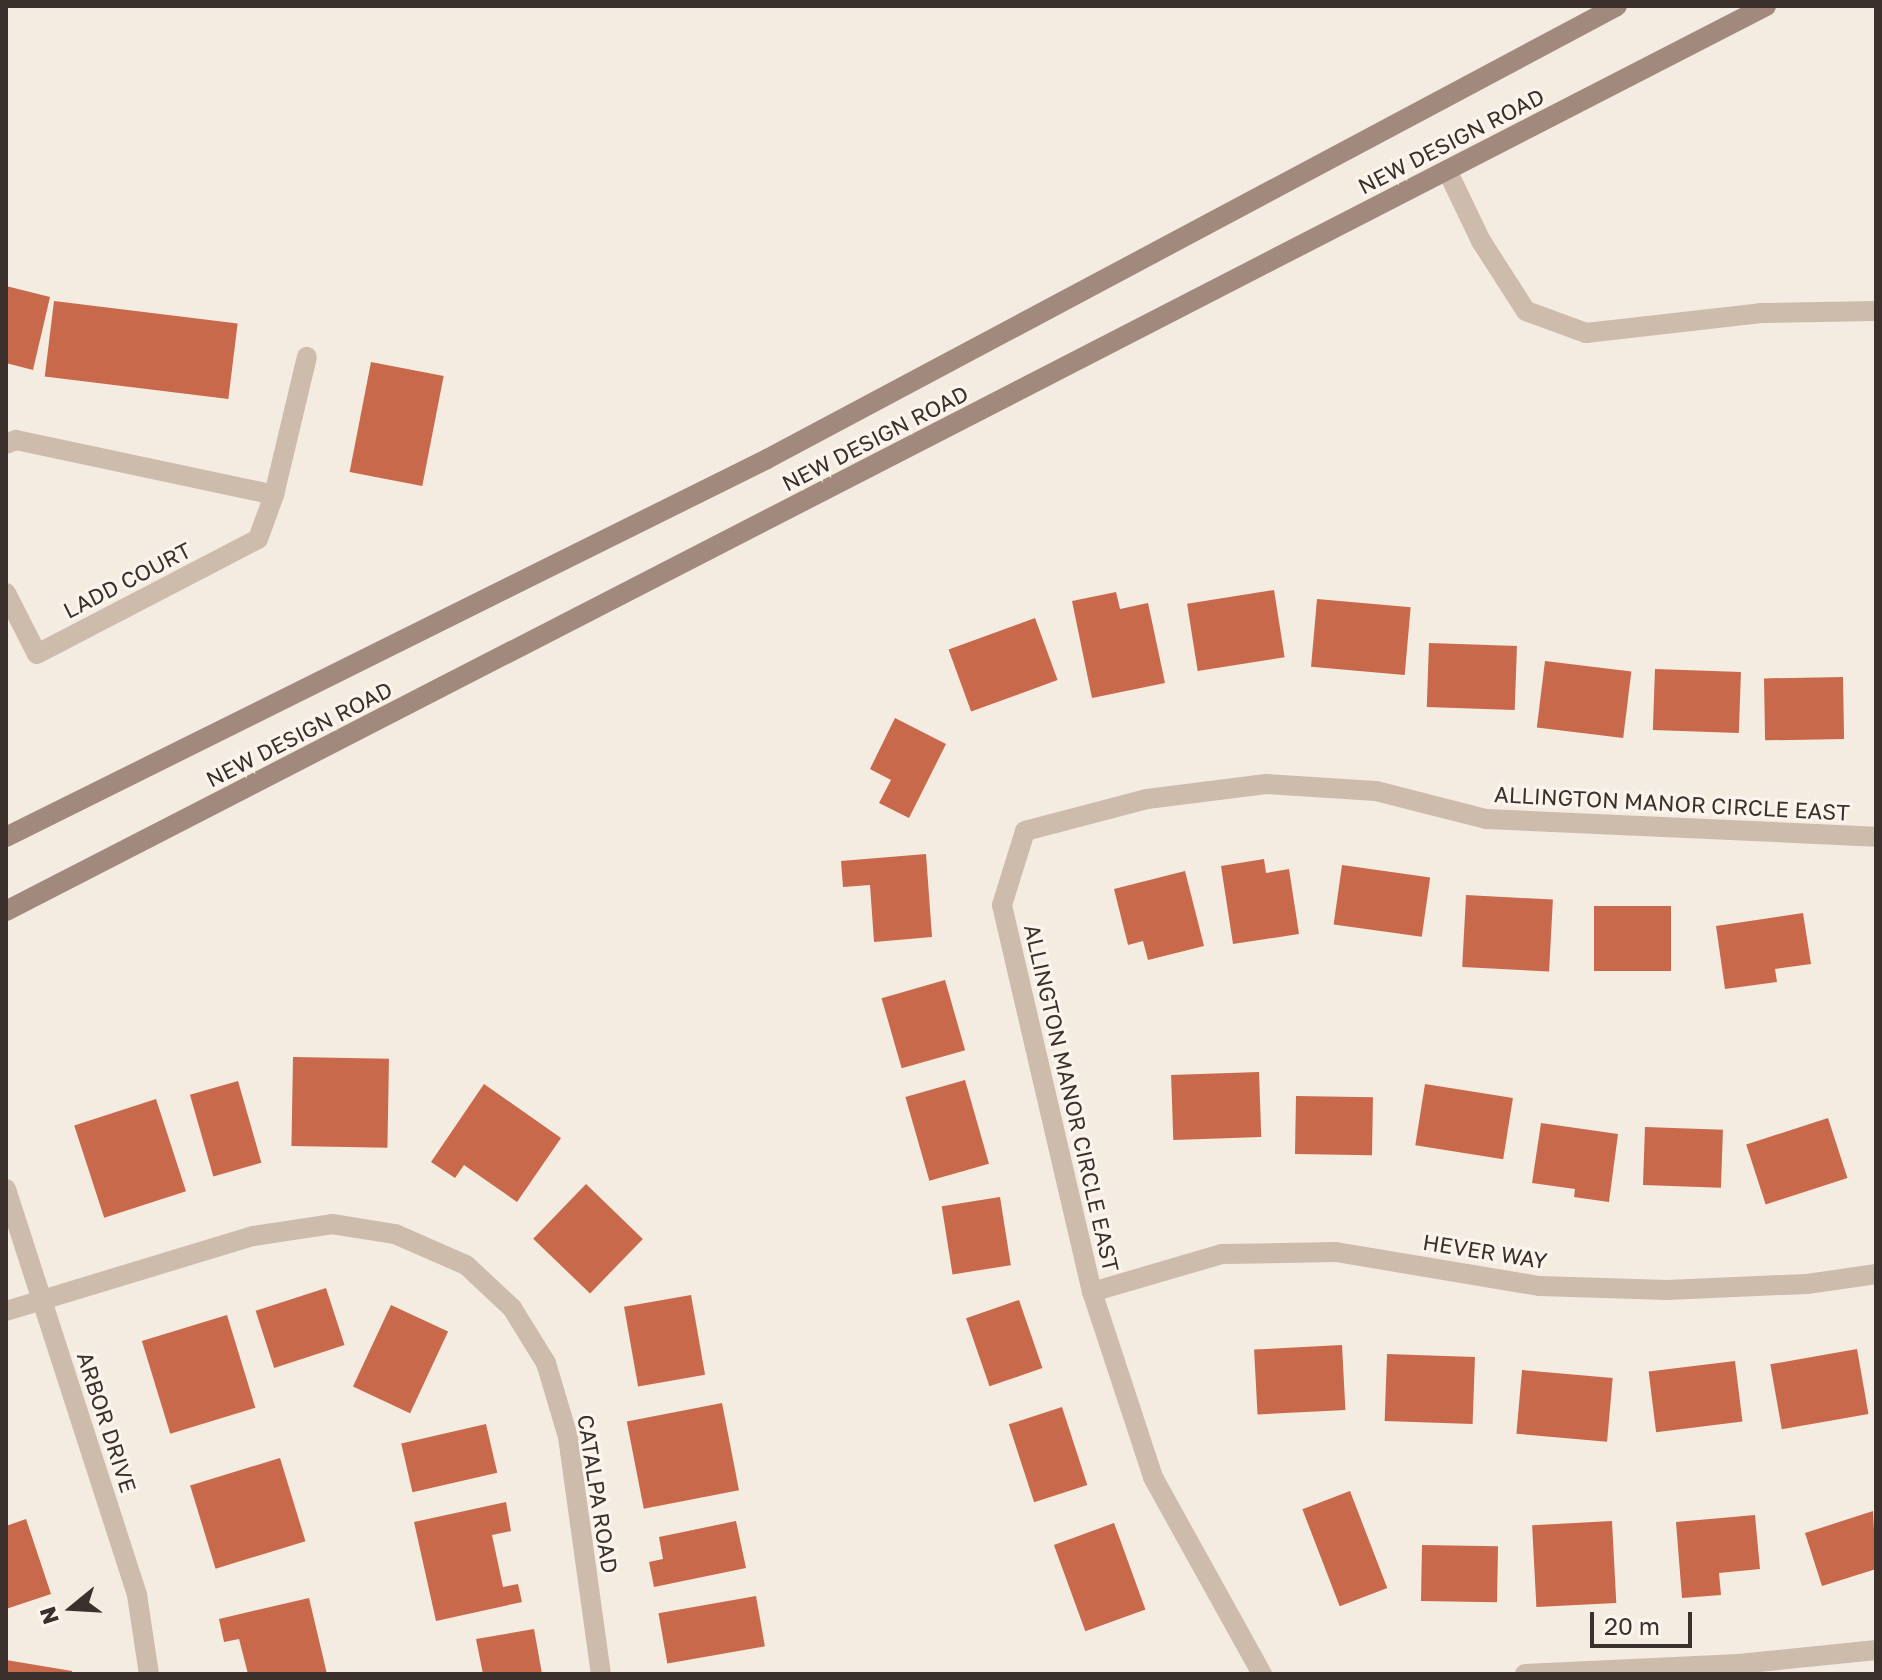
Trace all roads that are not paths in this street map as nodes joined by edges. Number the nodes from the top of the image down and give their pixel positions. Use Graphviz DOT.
graph roads {
  1 [pos="1617,6"];
  2 [pos="1766,6"];
  3 [pos="1447,170"];
  4 [pos="1876,311"];
  5 [pos="307,357"];
  6 [pos="6,444"];
  7 [pos="274,495"];
  8 [pos="6,593"];
  9 [pos="6,837"];
  10 [pos="1876,837"];
  11 [pos="6,911"];
  12 [pos="6,1189"];
  13 [pos="1876,1274"];
  14 [pos="1092,1292"];
  15 [pos="42,1298"];
  16 [pos="6,1311"];
  17 [pos="1876,1650"];
  18 [pos="1739,1669"];
  19 [pos="149,1674"];
  20 [pos="601,1674"];
  21 [pos="1262,1674"];
  22 [pos="1525,1674"];
  1 -- 9 [label="main road, NEW DESIGN ROAD"];
  2 -- 3 [label="main road, NEW DESIGN ROAD"];
  3 -- 4 [label="street"];
  3 -- 11 [label="main road, NEW DESIGN ROAD"];
  5 -- 7 [label="street, LADD COURT"];
  6 -- 7 [label="street"];
  7 -- 8 [label="street, LADD COURT"];
  10 -- 14 [label="street, ALLINGTON MANOR CIRCLE EAST"];
  12 -- 15 [label="street, ARBOR DRIVE"];
  13 -- 14 [label="street, HEVER WAY"];
  14 -- 21 [label="street, ALLINGTON MANOR CIRCLE EAST"];
  15 -- 16 [label="street, CATALPA ROAD"];
  15 -- 19 [label="street, ARBOR DRIVE"];
  15 -- 20 [label="street, CATALPA ROAD"];
  17 -- 18 [label="street"];
  18 -- 22 [label="street"];
}
